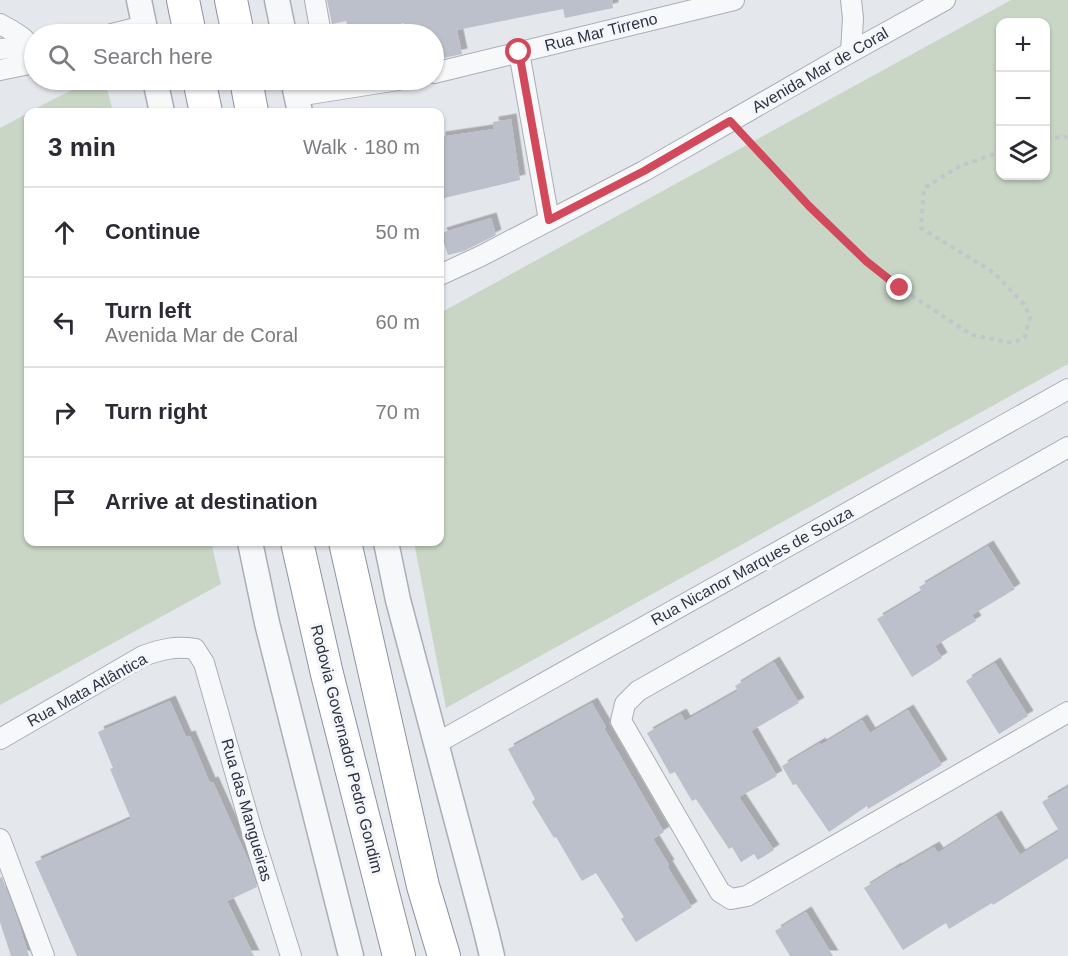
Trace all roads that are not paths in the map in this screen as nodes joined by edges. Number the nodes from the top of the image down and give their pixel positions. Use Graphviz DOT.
graph roads {
  1 [pos="139,0"];
  2 [pos="183,0"];
  3 [pos="231,0"];
  4 [pos="277,0"];
  5 [pos="315,0"];
  6 [pos="734,0"];
  7 [pos="851,0"];
  8 [pos="945,0"];
  9 [pos="0,24"];
  10 [pos="144,24"];
  11 [pos="188,24"];
  12 [pos="236,24"];
  13 [pos="282,24"];
  14 [pos="319,24"];
  15 [pos="24,41"];
  16 [pos="0,49"];
  17 [pos="24,52"];
  18 [pos="519,52"];
  19 [pos="851,52"];
  20 [pos="24,58"];
  21 [pos="0,70"];
  22 [pos="444,71"];
  23 [pos="157,90"];
  24 [pos="201,90"];
  25 [pos="248,90"];
  26 [pos="315,90"];
  27 [pos="296,96"];
  28 [pos="161,108"];
  29 [pos="205,108"];
  30 [pos="251,108"];
  31 [pos="549,220"];
  32 [pos="444,273"];
  33 [pos="1068,389"];
  34 [pos="1068,447"];
  35 [pos="251,546"];
  36 [pos="298,546"];
  37 [pos="346,546"];
  38 [pos="387,546"];
  39 [pos="204,663"];
  40 [pos="1068,712"];
  41 [pos="0,739"];
  42 [pos="437,743"];
  43 [pos="0,839"];
  44 [pos="44,956"];
  45 [pos="291,956"];
  46 [pos="351,956"];
  47 [pos="399,956"];
  48 [pos="444,956"];
  49 [pos="492,956"];
  1 -- 10 [label="street"];
  2 -- 11 [label="highway"];
  3 -- 12 [label="highway"];
  4 -- 13 [label="street"];
  5 -- 14 [label="street"];
  6 -- 18 [label="street, Rua Mar Tirreno"];
  7 -- 19 [label="street"];
  8 -- 19 [label="street, Avenida Mar de Coral"];
  9 -- 15 [label="street"];
  16 -- 17 [label="street"];
  18 -- 22 [label="street, Rua Mar Tirreno"];
  18 -- 31 [label="street"];
  19 -- 31 [label="street, Avenida Mar de Coral"];
  20 -- 21 [label="street"];
  23 -- 28 [label="street"];
  24 -- 29 [label="highway"];
  25 -- 30 [label="highway"];
  26 -- 27 [label="street"];
  31 -- 32 [label="street, Avenida Mar de Coral"];
  33 -- 42 [label="street, Rua Nicanor Marques de Souza"];
  34 -- 40 [label="street"];
  35 -- 46 [label="street"];
  36 -- 47 [label="highway, Rodovia Governador Pedro Gondim"];
  37 -- 48 [label="highway"];
  38 -- 42 [label="street"];
  39 -- 41 [label="street, Rua Mata Atlântica"];
  39 -- 45 [label="street, Rua das Mangueiras"];
  42 -- 49 [label="street"];
  43 -- 44 [label="street"];
}
